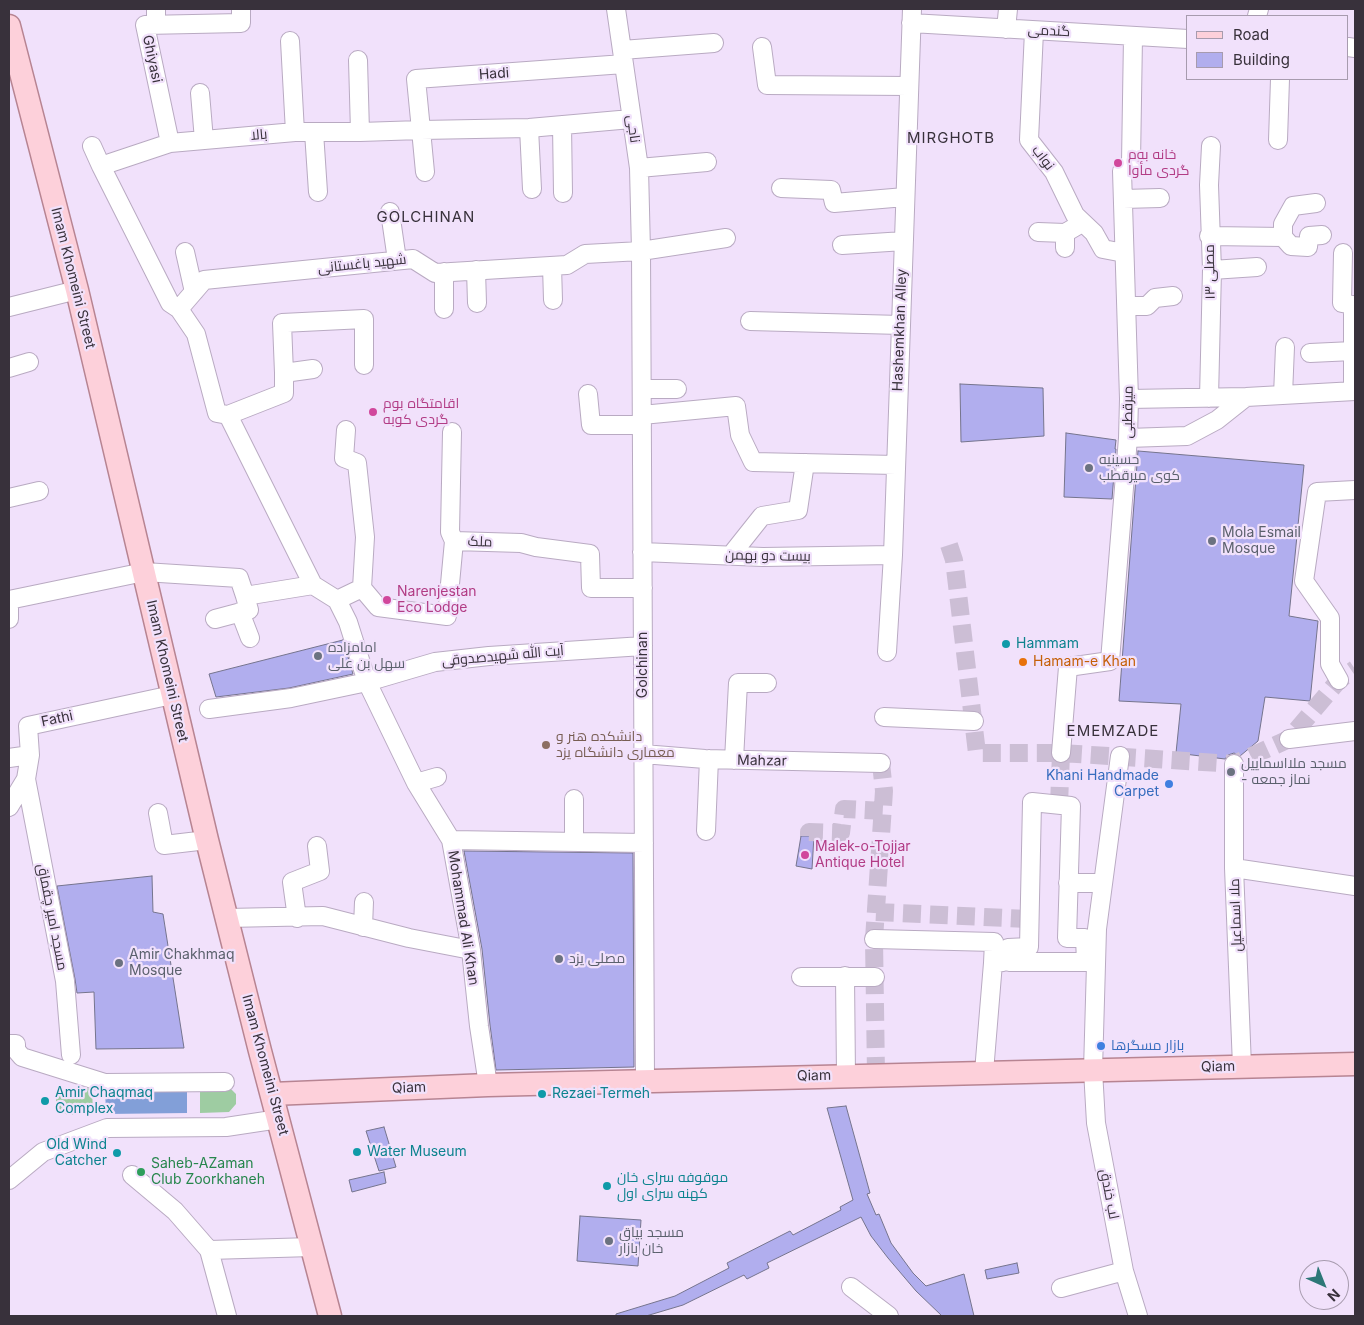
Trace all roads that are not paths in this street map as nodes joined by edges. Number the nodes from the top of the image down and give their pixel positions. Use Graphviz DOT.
graph roads {
  1 [pos="241,9"];
  2 [pos="616,9"];
  3 [pos="1008,9"];
  4 [pos="911,16"];
  5 [pos="156,17"];
  6 [pos="9,26"];
  7 [pos="1006,29"];
  8 [pos="1034,30"];
  9 [pos="1133,36"];
  10 [pos="1186,39"];
  11 [pos="290,41"];
  12 [pos="714,43"];
  13 [pos="762,47"];
  14 [pos="623,57"];
  15 [pos="358,60"];
  16 [pos="1280,80"];
  17 [pos="909,86"];
  18 [pos="200,93"];
  19 [pos="632,119"];
  20 [pos="562,125"];
  21 [pos="528,128"];
  22 [pos="421,130"];
  23 [pos="294,132"];
  24 [pos="314,132"];
  25 [pos="360,132"];
  26 [pos="204,140"];
  27 [pos="1278,140"];
  28 [pos="170,144"];
  29 [pos="92,146"];
  30 [pos="1211,146"];
  31 [pos="707,162"];
  32 [pos="101,166"];
  33 [pos="639,168"];
  34 [pos="425,172"];
  35 [pos="781,188"];
  36 [pos="532,189"];
  37 [pos="318,192"];
  38 [pos="563,193"];
  39 [pos="905,197"];
  40 [pos="1160,198"];
  41 [pos="1123,199"];
  42 [pos="1316,203"];
  43 [pos="390,212"];
  44 [pos="1082,223"];
  45 [pos="1038,232"];
  46 [pos="1322,235"];
  47 [pos="1209,236"];
  48 [pos="1283,237"];
  49 [pos="726,238"];
  50 [pos="904,241"];
  51 [pos="842,245"];
  52 [pos="641,250"];
  53 [pos="184,252"];
  54 [pos="1124,253"];
  55 [pos="1343,253"];
  56 [pos="397,260"];
  57 [pos="552,266"];
  58 [pos="1257,267"];
  59 [pos="476,270"];
  60 [pos="1212,270"];
  61 [pos="444,272"];
  62 [pos="77,290"];
  63 [pos="194,292"];
  64 [pos="1174,296"];
  65 [pos="553,300"];
  66 [pos="476,303"];
  67 [pos="1127,306"];
  68 [pos="9,307"];
  69 [pos="179,309"];
  70 [pos="444,309"];
  71 [pos="750,321"];
  72 [pos="901,325"];
  73 [pos="1285,347"];
  74 [pos="1353,351"];
  75 [pos="1310,352"];
  76 [pos="29,362"];
  77 [pos="364,365"];
  78 [pos="9,368"];
  79 [pos="313,368"];
  80 [pos="284,373"];
  81 [pos="642,388"];
  82 [pos="677,389"];
  83 [pos="1354,391"];
  84 [pos="588,394"];
  85 [pos="1283,395"];
  86 [pos="1246,397"];
  87 [pos="1209,398"];
  88 [pos="1129,399"];
  89 [pos="228,415"];
  90 [pos="642,420"];
  91 [pos="346,430"];
  92 [pos="452,432"];
  93 [pos="1128,438"];
  94 [pos="805,463"];
  95 [pos="896,465"];
  96 [pos="1355,490"];
  97 [pos="39,491"];
  98 [pos="9,498"];
  99 [pos="454,541"];
  100 [pos="642,552"];
  101 [pos="730,556"];
  102 [pos="893,556"];
  103 [pos="144,572"];
  104 [pos="313,585"];
  105 [pos="362,588"];
  106 [pos="643,588"];
  107 [pos="9,600"];
  108 [pos="337,600"];
  109 [pos="242,604"];
  110 [pos="215,619"];
  111 [pos="250,638"];
  112 [pos="643,646"];
  113 [pos="887,652"];
  114 [pos="1339,680"];
  115 [pos="367,682"];
  116 [pos="767,684"];
  117 [pos="172,695"];
  118 [pos="208,709"];
  119 [pos="884,717"];
  120 [pos="974,721"];
  121 [pos="1355,730"];
  122 [pos="1289,739"];
  123 [pos="1061,753"];
  124 [pos="644,754"];
  125 [pos="30,755"];
  126 [pos="1120,756"];
  127 [pos="9,758"];
  128 [pos="709,760"];
  129 [pos="734,760"];
  130 [pos="881,763"];
  131 [pos="1234,764"];
  132 [pos="437,776"];
  133 [pos="26,779"];
  134 [pos="416,783"];
  135 [pos="574,799"];
  136 [pos="9,807"];
  137 [pos="158,813"];
  138 [pos="706,831"];
  139 [pos="208,840"];
  140 [pos="451,840"];
  141 [pos="574,842"];
  142 [pos="644,843"];
  143 [pos="317,846"];
  144 [pos="1234,868"];
  145 [pos="1068,883"];
  146 [pos="1103,883"];
  147 [pos="1355,886"];
  148 [pos="364,902"];
  149 [pos="227,918"];
  150 [pos="297,918"];
  151 [pos="363,927"];
  152 [pos="874,939"];
  153 [pos="471,950"];
  154 [pos="1091,958"];
  155 [pos="1001,962"];
  156 [pos="845,976"];
  157 [pos="801,977"];
  158 [pos="874,977"];
  159 [pos="9,1044"];
  160 [pos="71,1055"];
  161 [pos="1355,1064"];
  162 [pos="1242,1066"];
  163 [pos="1094,1070"];
  164 [pos="984,1072"];
  165 [pos="846,1076"];
  166 [pos="645,1080"];
  167 [pos="225,1082"];
  168 [pos="488,1085"];
  169 [pos="272,1094"];
  170 [pos="194,1118"];
  171 [pos="279,1118"];
  172 [pos="9,1161"];
  173 [pos="132,1175"];
  174 [pos="9,1180"];
  175 [pos="312,1248"];
  176 [pos="209,1250"];
  177 [pos="1124,1271"];
  178 [pos="851,1288"];
  179 [pos="1061,1288"];
  180 [pos="226,1316"];
  181 [pos="330,1316"];
  182 [pos="889,1316"];
  183 [pos="1138,1316"];
  1 -- 5 [label="street, Ghiyasi"];
  2 -- 14 [label="street, ناجی"];
  3 -- 7 [label="street"];
  4 -- 7 [label="street, گندمی"];
  4 -- 17 [label="street, Hashemkhan Alley"];
  5 -- 28 [label="street, Ghiyasi"];
  6 -- 62 [label="main road, Imam Khomeini Street"];
  7 -- 8 [label="street, گندمی"];
  8 -- 9 [label="street, گندمی"];
  8 -- 44 [label="street, نواب"];
  9 -- 10 [label="street, گندمی"];
  9 -- 41 [label="street, میرقطبی"];
  11 -- 23 [label="street"];
  12 -- 14 [label="street"];
  13 -- 17 [label="street"];
  14 -- 19 [label="street, ناجی"];
  14 -- 22 [label="street, Hadi"];
  15 -- 25 [label="street"];
  16 -- 27 [label="street"];
  17 -- 39 [label="street, Hashemkhan Alley"];
  18 -- 26 [label="street"];
  19 -- 20 [label="street, بالا"];
  19 -- 33 [label="street, ناجی"];
  20 -- 21 [label="street, بالا"];
  20 -- 38 [label="street"];
  21 -- 22 [label="street, بالا"];
  21 -- 36 [label="street"];
  22 -- 25 [label="street, بالا"];
  22 -- 34 [label="street"];
  23 -- 24 [label="street, بالا"];
  23 -- 26 [label="street, بالا"];
  24 -- 25 [label="street, بالا"];
  24 -- 37 [label="street"];
  26 -- 28 [label="street, بالا"];
  28 -- 32 [label="street, بالا"];
  29 -- 32 [label="street"];
  30 -- 47 [label="street, مصلی ۱۳"];
  31 -- 33 [label="street"];
  32 -- 69 [label="street"];
  33 -- 52 [label="street, ناجی"];
  35 -- 39 [label="street"];
  39 -- 50 [label="street, Hashemkhan Alley"];
  40 -- 41 [label="street"];
  41 -- 54 [label="street, میرقطبی"];
  42 -- 48 [label="street"];
  43 -- 56 [label="street"];
  44 -- 45 [label="street"];
  44 -- 54 [label="street, نواب"];
  46 -- 48 [label="street"];
  47 -- 48 [label="street"];
  47 -- 60 [label="street, مصلی ۱۳"];
  49 -- 52 [label="street, شهید باغستانی"];
  50 -- 51 [label="street"];
  50 -- 72 [label="street, Hashemkhan Alley"];
  52 -- 57 [label="street, شهید باغستانی"];
  52 -- 81 [label="street, Golchinan"];
  53 -- 63 [label="street"];
  54 -- 67 [label="street, میرقطبی"];
  55 -- 74 [label="street"];
  56 -- 61 [label="street, شهید باغستانی"];
  56 -- 63 [label="street, شهید باغستانی"];
  57 -- 59 [label="street, شهید باغستانی"];
  57 -- 65 [label="street"];
  58 -- 60 [label="street"];
  59 -- 61 [label="street, شهید باغستانی"];
  59 -- 66 [label="street"];
  60 -- 87 [label="street, مصلی ۱۳"];
  61 -- 70 [label="street"];
  62 -- 68 [label="street"];
  62 -- 103 [label="main road, Imam Khomeini Street"];
  63 -- 69 [label="street, شهید باغستانی"];
  64 -- 67 [label="street"];
  67 -- 88 [label="street, میرقطبی"];
  69 -- 89 [label="street"];
  71 -- 72 [label="street"];
  72 -- 95 [label="street, Hashemkhan Alley"];
  73 -- 85 [label="street"];
  74 -- 75 [label="street"];
  74 -- 83 [label="street"];
  76 -- 78 [label="street"];
  77 -- 80 [label="street"];
  79 -- 80 [label="street"];
  80 -- 89 [label="street"];
  81 -- 82 [label="street"];
  81 -- 90 [label="street, Golchinan"];
  83 -- 85 [label="street"];
  84 -- 90 [label="street"];
  85 -- 86 [label="street"];
  86 -- 87 [label="street"];
  86 -- 93 [label="street"];
  87 -- 88 [label="street"];
  88 -- 93 [label="street, میرقطبی"];
  89 -- 104 [label="street"];
  90 -- 94 [label="street"];
  90 -- 100 [label="street, Golchinan"];
  91 -- 105 [label="street"];
  92 -- 99 [label="street"];
  93 -- 123 [label="street, میرقطبی"];
  94 -- 95 [label="street"];
  94 -- 101 [label="street"];
  95 -- 102 [label="street, Hashemkhan Alley"];
  96 -- 114 [label="street"];
  97 -- 98 [label="street"];
  99 -- 105 [label="street, ملک"];
  99 -- 106 [label="street, ملک"];
  100 -- 101 [label="street, بیست دو بهمن"];
  100 -- 106 [label="street, Golchinan"];
  101 -- 102 [label="street, بیست دو بهمن"];
  102 -- 113 [label="street, Hashemkhan Alley"];
  103 -- 107 [label="street"];
  103 -- 109 [label="street"];
  103 -- 117 [label="main road, Imam Khomeini Street"];
  104 -- 108 [label="street"];
  104 -- 109 [label="street"];
  105 -- 108 [label="street"];
  106 -- 112 [label="street, Golchinan"];
  108 -- 115 [label="street, Mohammad Ali Khan"];
  109 -- 110 [label="street"];
  109 -- 111 [label="street"];
  112 -- 115 [label="street, آیت الله شهیدصدوقی"];
  112 -- 124 [label="street, Golchinan"];
  115 -- 118 [label="street, آیت الله شهیدصدوقی"];
  115 -- 134 [label="street, Mohammad Ali Khan"];
  116 -- 129 [label="street"];
  117 -- 125 [label="street, Fathi"];
  117 -- 139 [label="main road, Imam Khomeini Street"];
  119 -- 120 [label="street"];
  121 -- 122 [label="street"];
  124 -- 128 [label="street, Mahzar"];
  124 -- 142 [label="street, Golchinan"];
  125 -- 127 [label="street"];
  125 -- 133 [label="street, Fathi"];
  126 -- 146 [label="street"];
  128 -- 129 [label="street, Mahzar"];
  128 -- 138 [label="street"];
  129 -- 130 [label="street, Mahzar"];
  131 -- 144 [label="street, ملا اسماعیل"];
  132 -- 134 [label="street"];
  133 -- 136 [label="street, Fathi"];
  133 -- 160 [label="street, مسجد امیر چقماق"];
  134 -- 140 [label="street, Mohammad Ali Khan"];
  135 -- 141 [label="street"];
  137 -- 139 [label="street"];
  139 -- 149 [label="main road, Imam Khomeini Street"];
  140 -- 141 [label="street"];
  140 -- 153 [label="street, Mohammad Ali Khan"];
  141 -- 142 [label="street"];
  142 -- 166 [label="street, Golchinan"];
  143 -- 150 [label="street"];
  144 -- 147 [label="street"];
  144 -- 162 [label="street, ملا اسماعیل"];
  145 -- 146 [label="street"];
  145 -- 154 [label="street"];
  145 -- 155 [label="street"];
  146 -- 154 [label="street"];
  148 -- 151 [label="street"];
  149 -- 150 [label="street"];
  149 -- 169 [label="main road, Imam Khomeini Street"];
  150 -- 151 [label="street"];
  151 -- 153 [label="street"];
  152 -- 155 [label="street"];
  153 -- 168 [label="street, Mohammad Ali Khan"];
  154 -- 155 [label="street"];
  154 -- 163 [label="street, لب خندق"];
  155 -- 164 [label="street"];
  156 -- 157 [label="street"];
  156 -- 158 [label="street"];
  156 -- 165 [label="street"];
  159 -- 167 [label="street"];
  161 -- 162 [label="main road, Qiam"];
  162 -- 163 [label="main road, Qiam"];
  163 -- 164 [label="main road, Qiam"];
  163 -- 177 [label="street, لب خندق"];
  164 -- 165 [label="main road, Qiam"];
  165 -- 166 [label="main road, Qiam"];
  166 -- 168 [label="main road, Qiam"];
  168 -- 169 [label="main road, Qiam"];
  169 -- 171 [label="main road, Imam Khomeini Street"];
  170 -- 172 [label="street"];
  171 -- 174 [label="street"];
  171 -- 175 [label="main road, Imam Khomeini Street"];
  173 -- 176 [label="street"];
  175 -- 176 [label="street"];
  175 -- 181 [label="main road, Imam Khomeini Street"];
  176 -- 180 [label="street"];
  177 -- 179 [label="street"];
  177 -- 183 [label="street, لب خندق"];
  178 -- 182 [label="street"];
}
